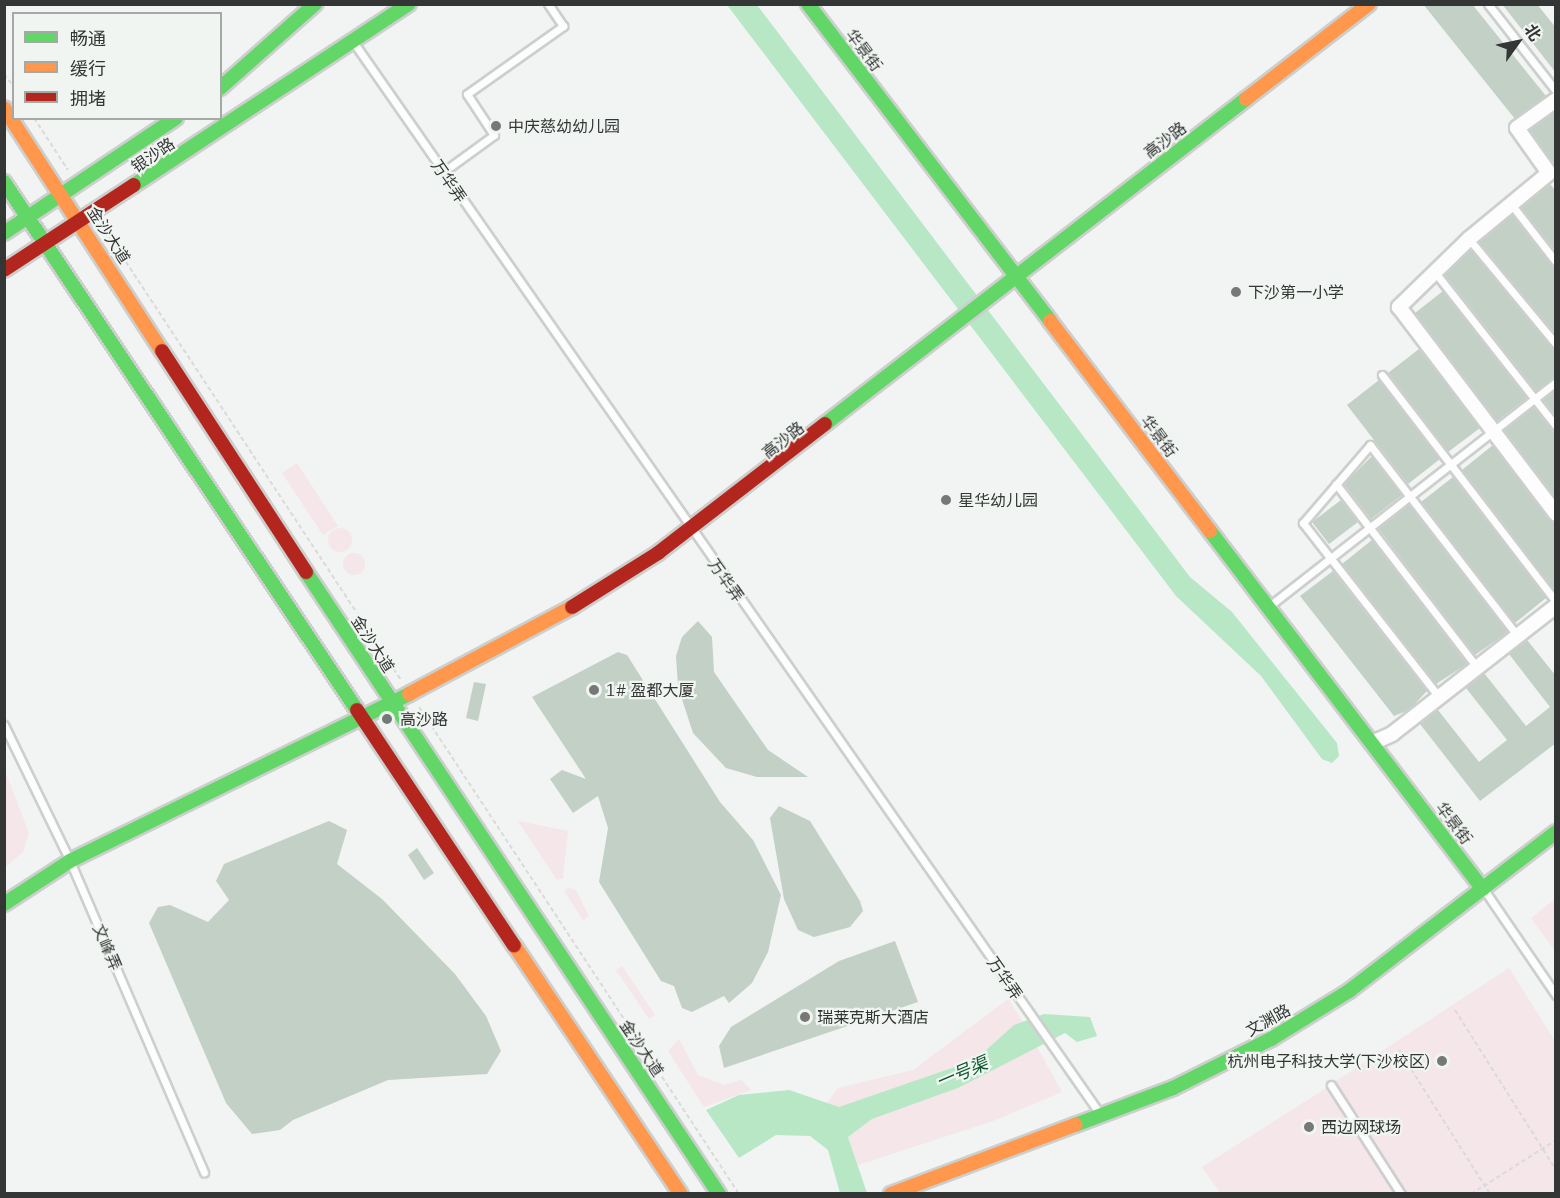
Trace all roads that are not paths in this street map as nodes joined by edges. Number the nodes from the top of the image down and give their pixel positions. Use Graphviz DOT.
graph roads {
  1 [pos="315,4"];
  2 [pos="409,4"];
  3 [pos="548,4"];
  4 [pos="808,4"];
  5 [pos="1369,4"];
  6 [pos="1488,4"];
  7 [pos="354,43"];
  8 [pos="222,86"];
  9 [pos="1556,91"];
  10 [pos="1556,100"];
  11 [pos="4,108"];
  12 [pos="173,120"];
  13 [pos="443,172"];
  14 [pos="1552,177"];
  15 [pos="4,182"];
  16 [pos="61,195"];
  17 [pos="1511,204"];
  18 [pos="27,218"];
  19 [pos="82,223"];
  20 [pos="4,233"];
  21 [pos="1469,239"];
  22 [pos="46,242"];
  23 [pos="1556,262"];
  24 [pos="4,270"];
  25 [pos="1434,271"];
  26 [pos="1016,276"];
  27 [pos="1556,344"];
  28 [pos="1382,375"];
  29 [pos="1556,382"];
  30 [pos="1534,399"];
  31 [pos="1556,426"];
  32 [pos="1492,432"];
  33 [pos="1452,463"];
  34 [pos="1336,484"];
  35 [pos="1410,496"];
  36 [pos="1556,514"];
  37 [pos="1369,528"];
  38 [pos="690,529"];
  39 [pos="1331,558"];
  40 [pos="1556,604"];
  41 [pos="1268,607"];
  42 [pos="1517,635"];
  43 [pos="1478,668"];
  44 [pos="1439,697"];
  45 [pos="389,700"];
  46 [pos="365,717"];
  47 [pos="4,725"];
  48 [pos="1372,743"];
  49 [pos="1556,832"];
  50 [pos="70,861"];
  51 [pos="1483,889"];
  52 [pos="4,904"];
  53 [pos="1556,995"];
  54 [pos="1331,1085"];
  55 [pos="1101,1116"];
  56 [pos="204,1172"];
  57 [pos="681,1194"];
  58 [pos="719,1194"];
  59 [pos="891,1194"];
  60 [pos="1401,1194"];
  1 -- 8 [label="street"];
  2 -- 7 [label="street, 银沙路"];
  3 -- 13 [label="lane"];
  4 -- 26 [label="street, 华景街"];
  5 -- 26 [label="street, 高沙路"];
  6 -- 9 [label="lane"];
  7 -- 13 [label="lane, 万华弄"];
  7 -- 19 [label="street, 银沙路"];
  10 -- 14 [label="street"];
  11 -- 16 [label="street, 金沙大道"];
  12 -- 16 [label="street, 银沙路"];
  13 -- 38 [label="lane, 万华弄"];
  14 -- 17 [label="street"];
  15 -- 18 [label="street"];
  16 -- 18 [label="street, 银沙路"];
  16 -- 19 [label="street, 金沙大道"];
  17 -- 21 [label="street"];
  17 -- 23 [label="lane"];
  18 -- 20 [label="street, 银沙路"];
  18 -- 22 [label="street"];
  19 -- 22 [label="street, 银沙路"];
  19 -- 45 [label="street, 金沙大道"];
  21 -- 25 [label="street"];
  21 -- 27 [label="lane"];
  22 -- 24 [label="street, 银沙路"];
  22 -- 46 [label="street"];
  25 -- 30 [label="lane"];
  25 -- 32 [label="street"];
  26 -- 38 [label="street, 高沙路"];
  26 -- 41 [label="street, 华景街"];
  28 -- 33 [label="lane"];
  29 -- 30 [label="lane"];
  30 -- 31 [label="lane"];
  30 -- 32 [label="lane"];
  32 -- 33 [label="lane"];
  32 -- 36 [label="street"];
  33 -- 35 [label="lane"];
  33 -- 40 [label="lane"];
  34 -- 35 [label="lane"];
  34 -- 37 [label="lane"];
  34 -- 39 [label="lane"];
  35 -- 37 [label="lane"];
  35 -- 42 [label="lane"];
  37 -- 39 [label="lane"];
  37 -- 43 [label="lane"];
  38 -- 45 [label="street, 高沙路"];
  38 -- 55 [label="lane, 万华弄"];
  39 -- 41 [label="lane"];
  39 -- 44 [label="lane"];
  40 -- 42 [label="street"];
  41 -- 48 [label="street, 华景街"];
  42 -- 43 [label="street"];
  43 -- 44 [label="street"];
  44 -- 48 [label="street"];
  45 -- 46 [label="street, 高沙路"];
  45 -- 58 [label="street, 金沙大道"];
  46 -- 50 [label="street, 高沙路"];
  46 -- 57 [label="street"];
  47 -- 50 [label="lane, 文峰弄"];
  48 -- 51 [label="street, 华景街"];
  49 -- 51 [label="street, 文渊路"];
  50 -- 52 [label="street, 高沙路"];
  50 -- 56 [label="lane, 文峰弄"];
  51 -- 53 [label="lane"];
  51 -- 55 [label="street, 文渊路"];
  54 -- 60 [label="lane"];
  55 -- 59 [label="street, 文渊路"];
}
